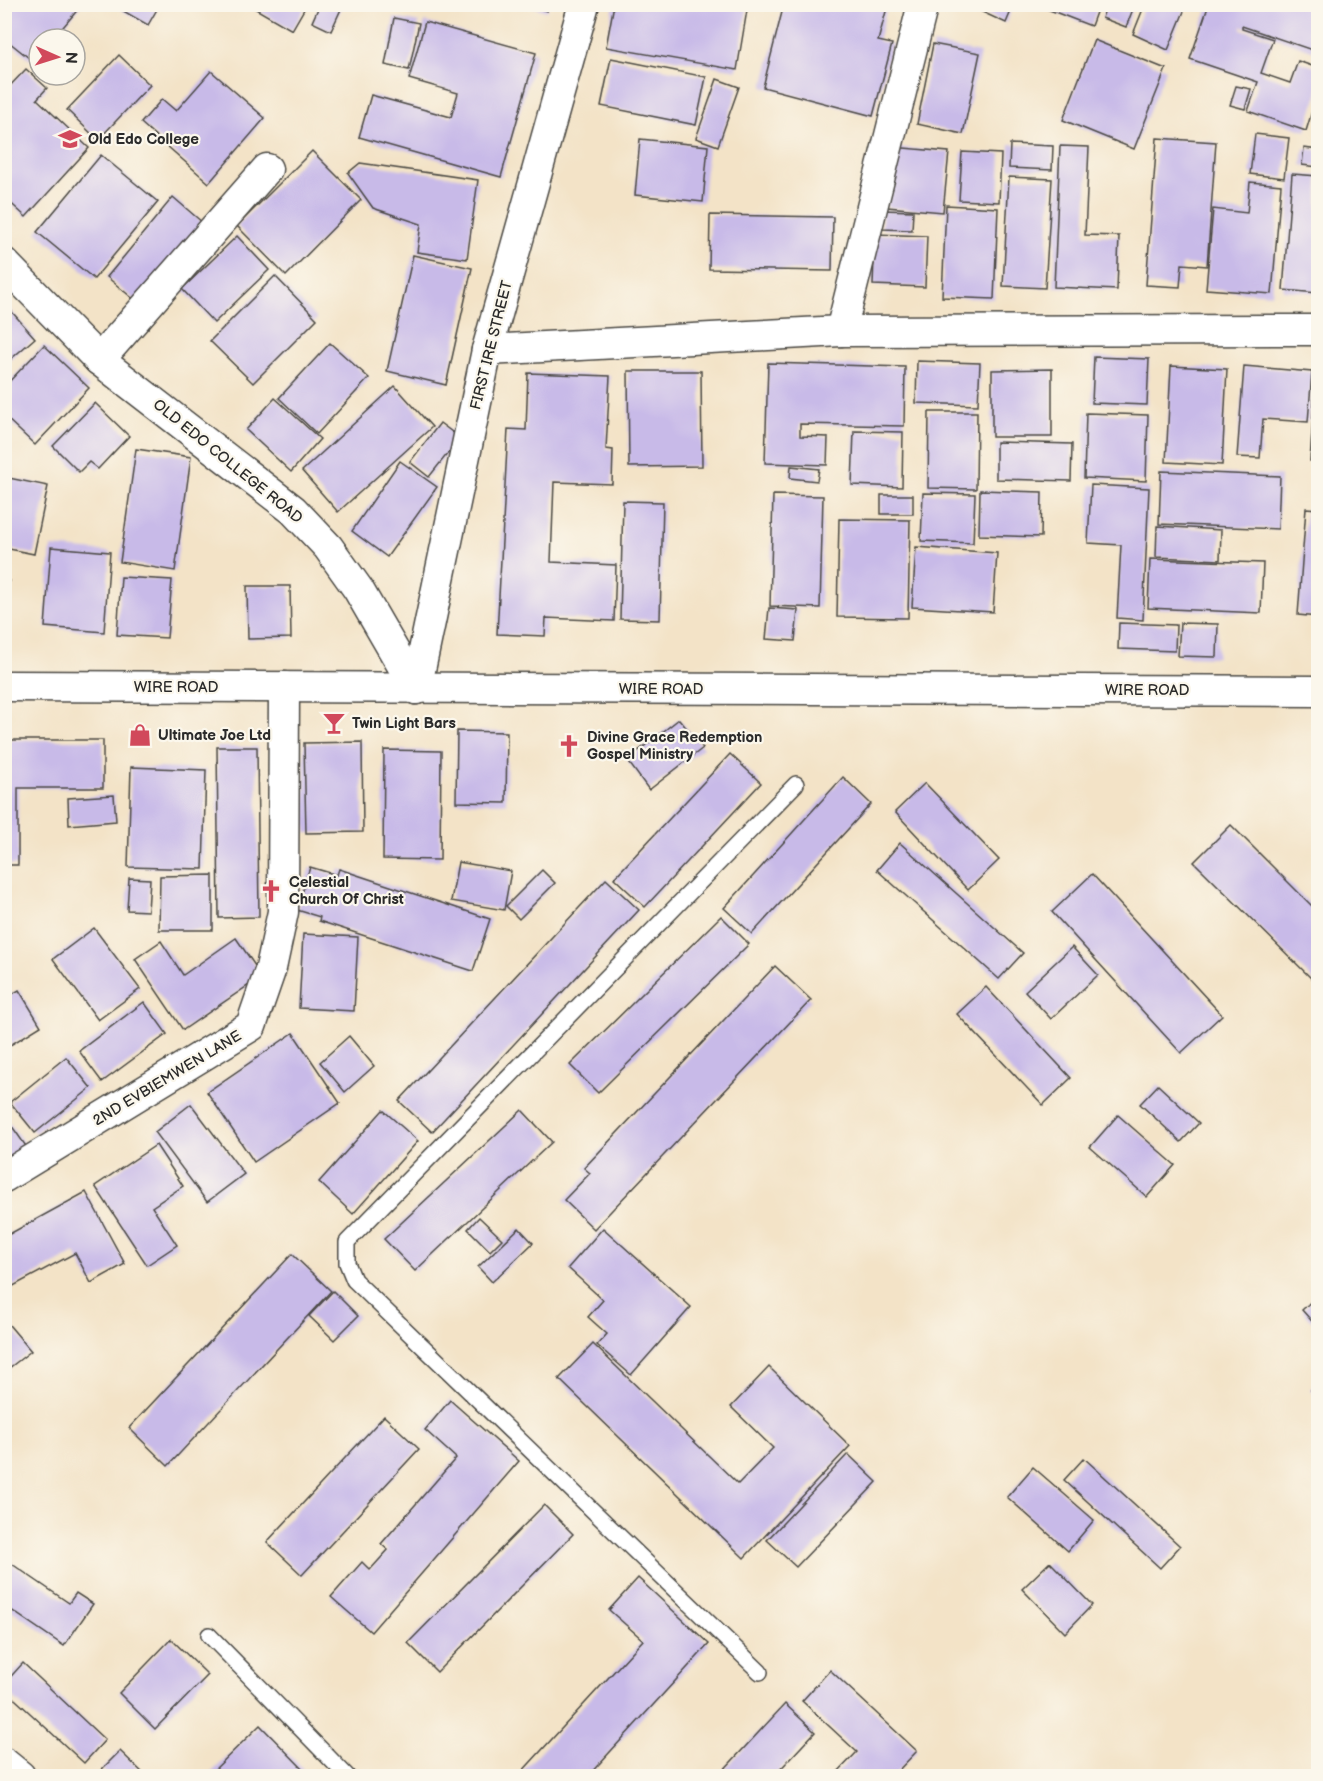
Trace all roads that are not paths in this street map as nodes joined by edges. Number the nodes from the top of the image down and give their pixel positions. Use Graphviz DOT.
graph roads {
  1 [pos="584,4"];
  2 [pos="923,4"];
  3 [pos="267,169"];
  4 [pos="4,263"];
  5 [pos="1318,330"];
  6 [pos="841,331"];
  7 [pos="487,350"];
  8 [pos="99,360"];
  9 [pos="4,686"];
  10 [pos="284,687"];
  11 [pos="416,689"];
  12 [pos="1318,691"];
  13 [pos="796,784"];
  14 [pos="4,1178"];
  15 [pos="209,1635"];
  16 [pos="760,1672"];
  17 [pos="4,1763"];
  18 [pos="20,1776"];
  19 [pos="347,1776"];
  1 -- 7 [label="street, FIRST IRE STREET"];
  2 -- 6 [label="street"];
  3 -- 8 [label="street"];
  4 -- 8 [label="street, OLD EDO COLLEGE ROAD"];
  5 -- 6 [label="street"];
  6 -- 7 [label="street"];
  7 -- 11 [label="street, FIRST IRE STREET"];
  8 -- 11 [label="street, OLD EDO COLLEGE ROAD"];
  9 -- 10 [label="street, WIRE ROAD"];
  10 -- 11 [label="street, WIRE ROAD"];
  10 -- 14 [label="street, 2ND EVBIEMWEN LANE"];
  11 -- 12 [label="street, WIRE ROAD"];
  13 -- 16 [label="lane"];
  15 -- 19 [label="lane"];
  17 -- 18 [label="street"];
}
